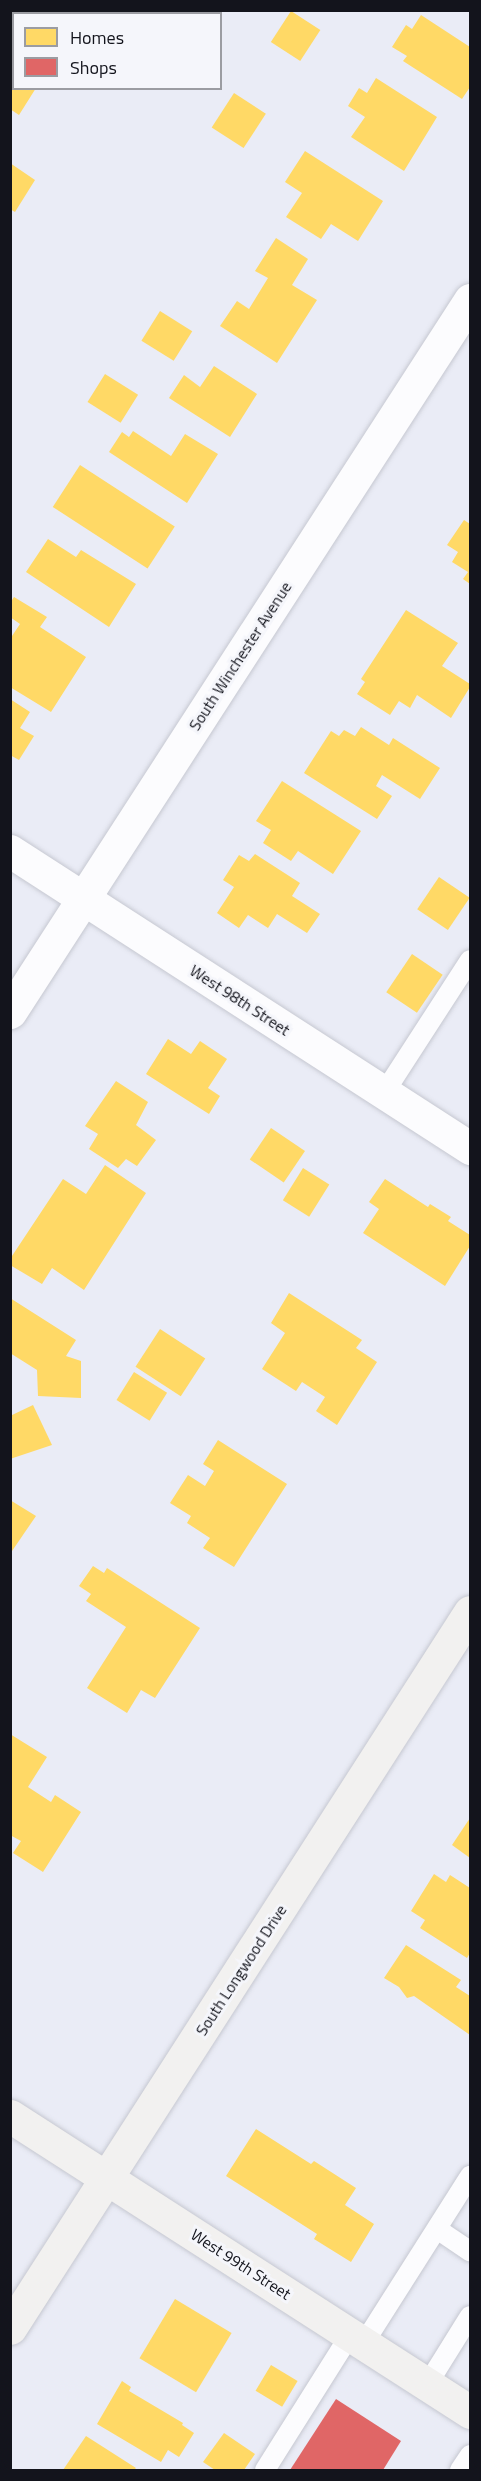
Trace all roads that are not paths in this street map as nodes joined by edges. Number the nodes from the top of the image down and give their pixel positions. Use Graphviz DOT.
graph roads {
  1 [pos="471,300"];
  2 [pos="10,851"];
  3 [pos="83,898"];
  4 [pos="471,960"];
  5 [pos="10,1012"];
  6 [pos="384,1093"];
  7 [pos="471,1148"];
  8 [pos="471,1612"];
  9 [pos="10,2116"];
  10 [pos="471,2176"];
  11 [pos="107,2177"];
  12 [pos="437,2229"];
  13 [pos="471,2251"];
  14 [pos="471,2316"];
  15 [pos="10,2328"];
  16 [pos="357,2339"];
  17 [pos="427,2385"];
  18 [pos="471,2412"];
  19 [pos="471,2455"];
  20 [pos="265,2470"];
  21 [pos="460,2470"];
  1 -- 3 [label="street, South Winchester Avenue"];
  2 -- 3 [label="street, West 98th Street"];
  3 -- 5 [label="street, South Winchester Avenue"];
  3 -- 6 [label="street, West 98th Street"];
  4 -- 6 [label="lane"];
  6 -- 7 [label="street, West 98th Street"];
  8 -- 11 [label="street, South Longwood Drive"];
  9 -- 11 [label="street, West 99th Street"];
  10 -- 12 [label="lane"];
  11 -- 15 [label="street, South Longwood Drive"];
  11 -- 16 [label="street, West 99th Street"];
  12 -- 13 [label="lane"];
  12 -- 16 [label="lane"];
  14 -- 17 [label="lane"];
  16 -- 17 [label="street, West 99th Street"];
  16 -- 20 [label="lane"];
  17 -- 18 [label="street, West 99th Street"];
  19 -- 21 [label="lane"];
}
